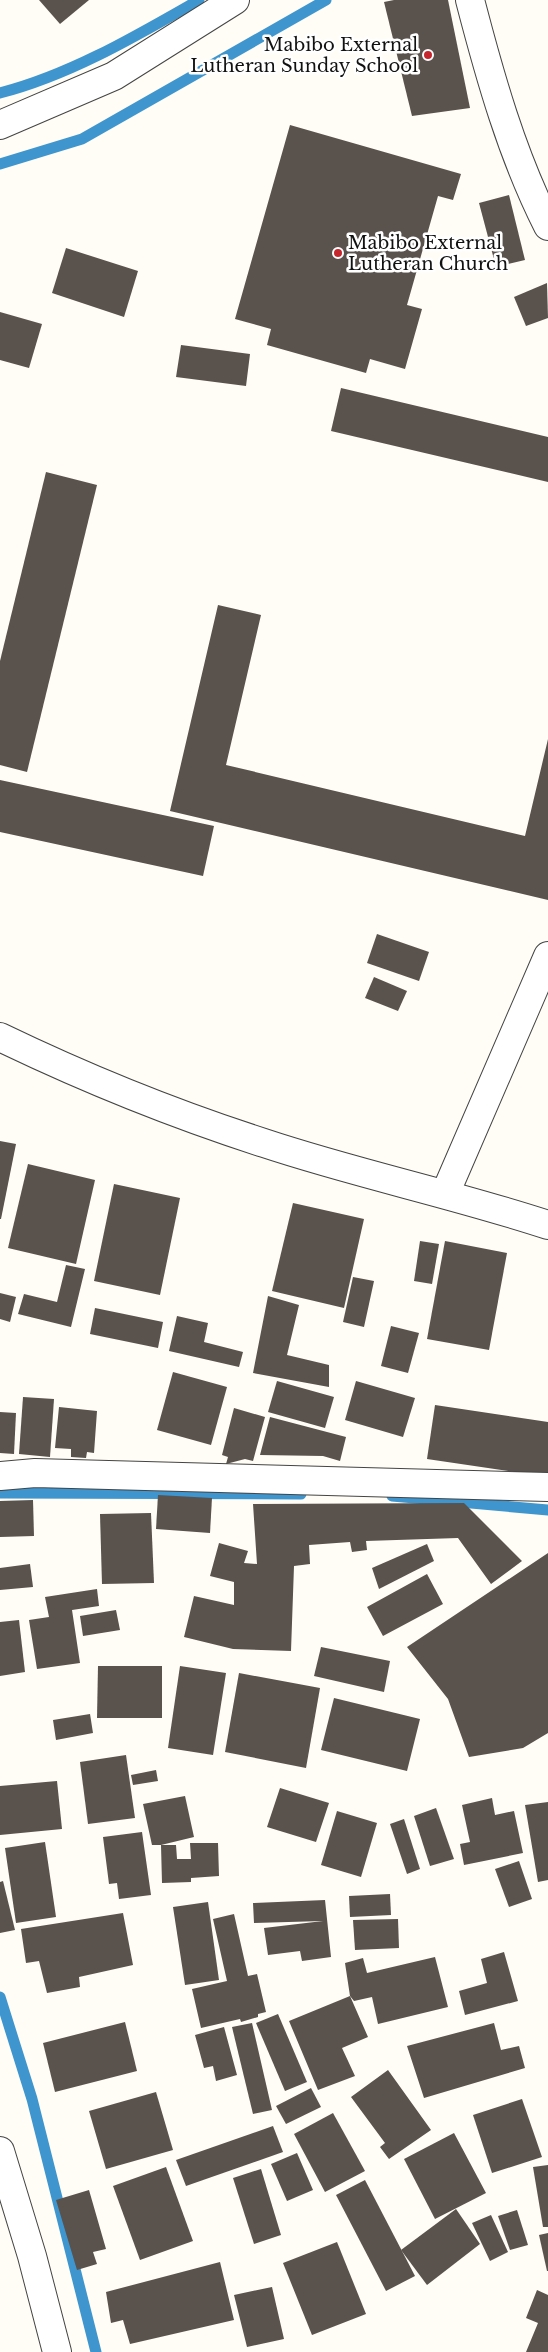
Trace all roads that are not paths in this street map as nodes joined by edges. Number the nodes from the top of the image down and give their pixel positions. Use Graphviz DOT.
graph roads {
  1 [pos="235,0"];
  2 [pos="470,0"];
  3 [pos="0,125"];
  4 [pos="548,226"];
  5 [pos="548,956"];
  6 [pos="0,1037"];
  7 [pos="445,1194"];
  8 [pos="548,1225"];
  9 [pos="0,1476"];
  10 [pos="548,1487"];
  11 [pos="0,2151"];
  12 [pos="57,2352"];
  1 -- 3 [label="street"];
  2 -- 4 [label="street"];
  5 -- 7 [label="street"];
  6 -- 7 [label="street"];
  7 -- 8 [label="street"];
  9 -- 10 [label="street"];
  11 -- 12 [label="street"];
}
